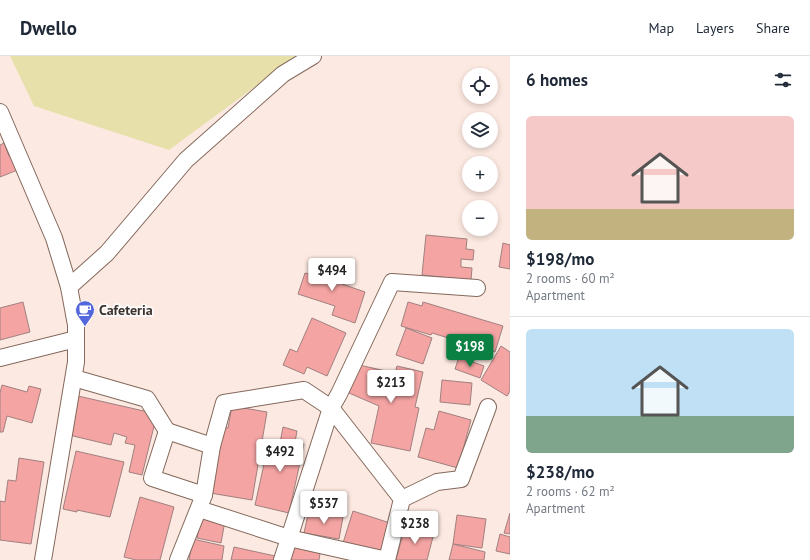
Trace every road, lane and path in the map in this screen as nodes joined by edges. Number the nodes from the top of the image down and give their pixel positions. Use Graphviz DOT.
graph roads {
  1 [pos="312,56"];
  2 [pos="0,112"];
  3 [pos="69,287"];
  4 [pos="477,288"];
  5 [pos="76,339"];
  6 [pos="0,358"];
  7 [pos="74,378"];
  8 [pos="488,407"];
  9 [pos="331,408"];
  10 [pos="167,431"];
  11 [pos="212,446"];
  12 [pos="402,499"];
  13 [pos="202,502"];
  14 [pos="289,538"];
  15 [pos="43,560"];
  16 [pos="178,560"];
  17 [pos="282,560"];
  18 [pos="387,560"];
  1 -- 3 [label="street"];
  2 -- 3 [label="street"];
  3 -- 5 [label="street"];
  4 -- 9 [label="street"];
  5 -- 6 [label="street"];
  5 -- 7 [label="street"];
  7 -- 10 [label="street"];
  7 -- 15 [label="street"];
  8 -- 12 [label="street"];
  9 -- 11 [label="street"];
  9 -- 12 [label="street"];
  9 -- 14 [label="street"];
  10 -- 11 [label="street"];
  10 -- 13 [label="street"];
  11 -- 13 [label="street"];
  12 -- 18 [label="street"];
  13 -- 14 [label="street"];
  13 -- 16 [label="street"];
  14 -- 17 [label="street"];
  14 -- 18 [label="street"];
}
